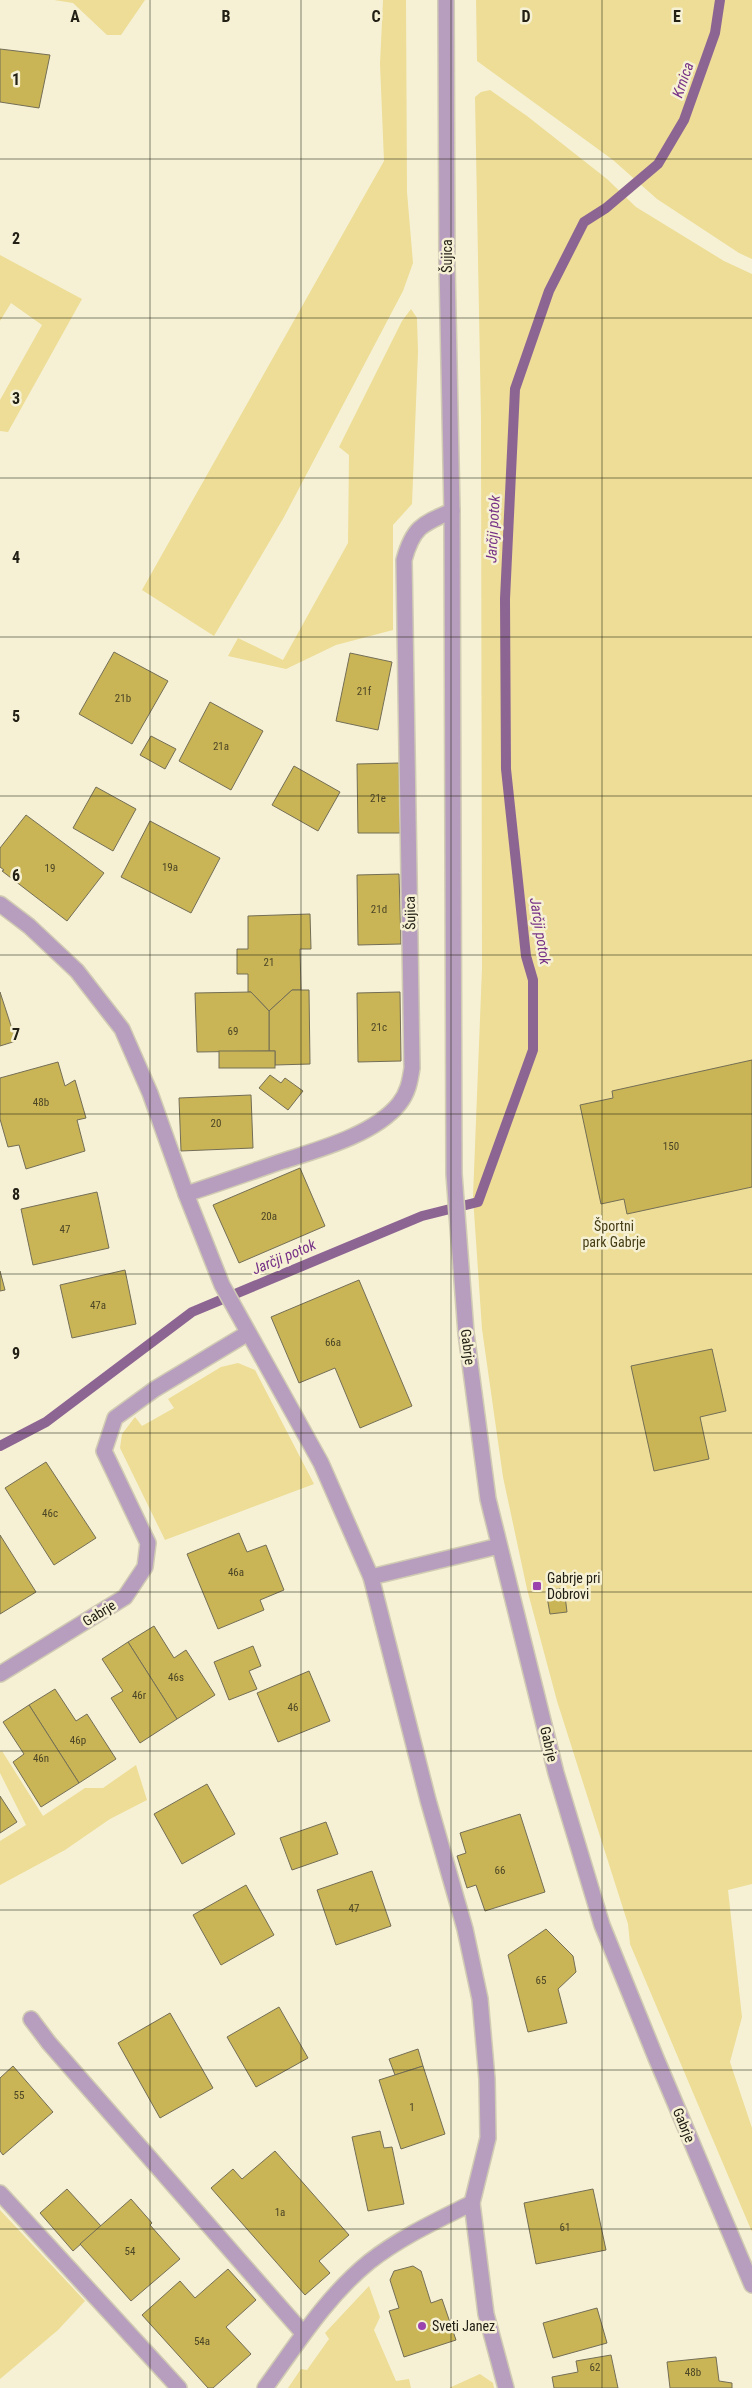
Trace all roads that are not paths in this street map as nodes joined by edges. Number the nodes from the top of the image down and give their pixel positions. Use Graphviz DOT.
graph roads {
  1 [pos="446,0"];
  2 [pos="452,511"];
  3 [pos="0,904"];
  4 [pos="454,1174"];
  5 [pos="186,1194"];
  6 [pos="248,1333"];
  7 [pos="499,1546"];
  8 [pos="371,1577"];
  9 [pos="0,1674"];
  10 [pos="31,2019"];
  11 [pos="0,2193"];
  12 [pos="472,2203"];
  13 [pos="752,2285"];
  14 [pos="303,2333"];
  15 [pos="179,2388"];
  16 [pos="265,2388"];
  17 [pos="506,2388"];
  1 -- 2 [label="street, Šujica"];
  2 -- 4 [label="street, Šujica"];
  2 -- 5 [label="street, Šujica"];
  3 -- 5 [label="street"];
  4 -- 7 [label="street, Gabrje"];
  5 -- 6 [label="street"];
  6 -- 8 [label="street"];
  6 -- 9 [label="street, Gabrje"];
  7 -- 8 [label="street"];
  7 -- 13 [label="street, Gabrje"];
  8 -- 12 [label="street"];
  10 -- 14 [label="street"];
  11 -- 15 [label="street"];
  12 -- 14 [label="street"];
  12 -- 17 [label="street"];
  14 -- 16 [label="street"];
}
